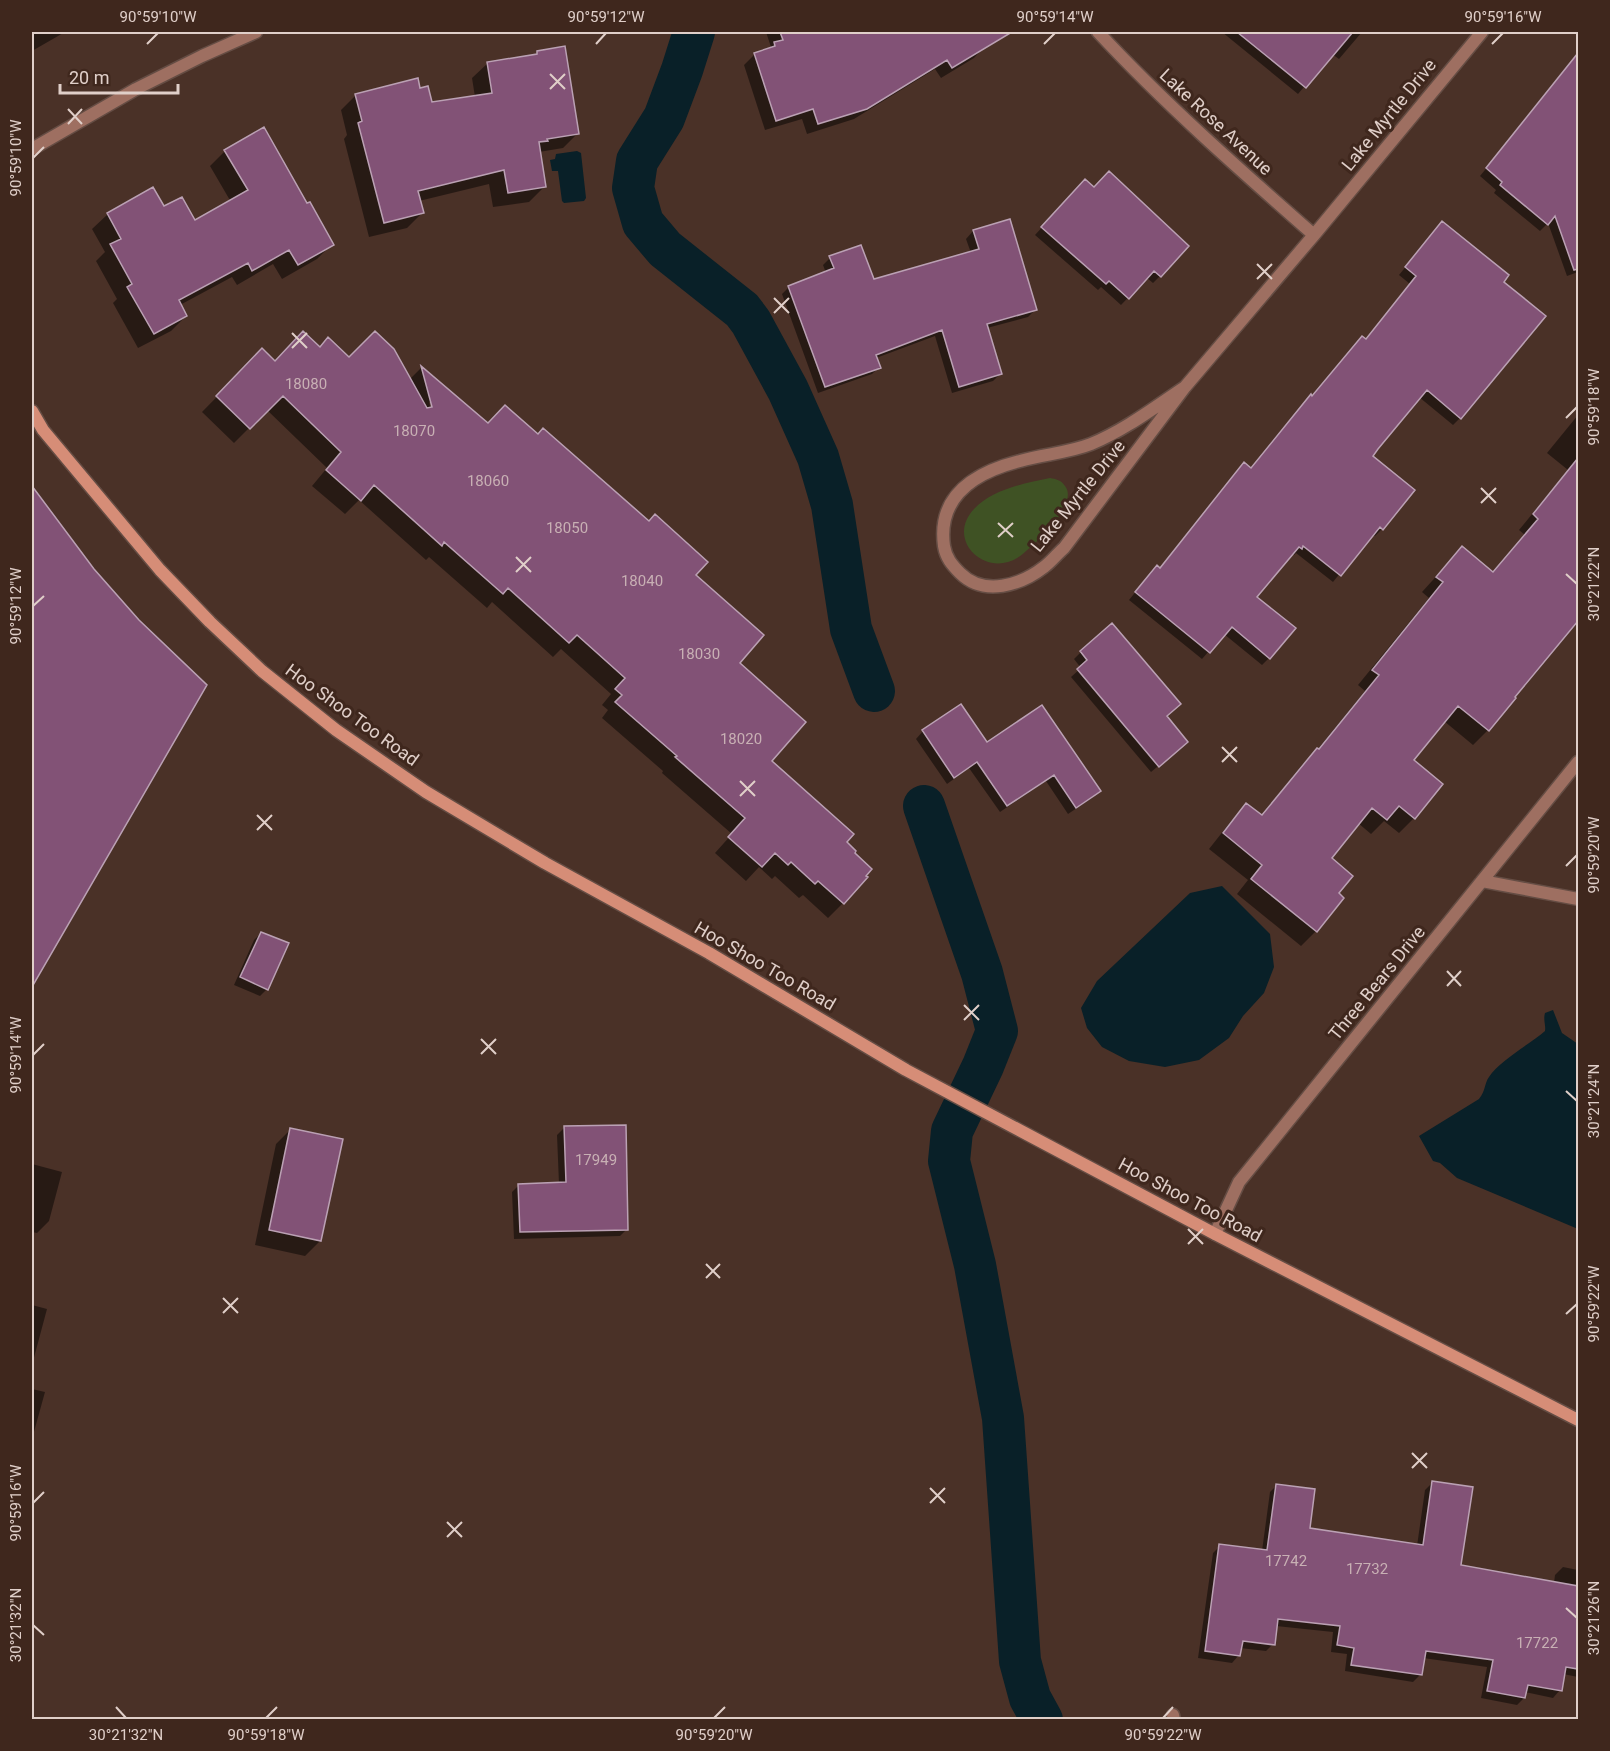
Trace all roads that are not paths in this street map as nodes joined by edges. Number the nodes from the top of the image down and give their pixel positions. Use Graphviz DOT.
graph roads {
  1 [pos="256,32"];
  2 [pos="1098,32"];
  3 [pos="1482,32"];
  4 [pos="32,148"];
  5 [pos="1314,235"];
  6 [pos="1185,387"];
  7 [pos="32,411"];
  8 [pos="1578,762"];
  9 [pos="1482,881"];
  10 [pos="1578,899"];
  11 [pos="1215,1234"];
  12 [pos="1578,1420"];
  1 -- 4 [label="street"];
  2 -- 5 [label="street, Lake Rose Avenue"];
  3 -- 5 [label="street, Lake Myrtle Drive"];
  5 -- 6 [label="street, Lake Myrtle Drive"];
  6 -- 6 [label="street, Lake Myrtle Drive"];
  7 -- 11 [label="street, Hoo Shoo Too Road"];
  8 -- 9 [label="street, Three Bears Drive"];
  9 -- 10 [label="street"];
  9 -- 11 [label="street, Three Bears Drive"];
  11 -- 12 [label="street, Hoo Shoo Too Road"];
}
